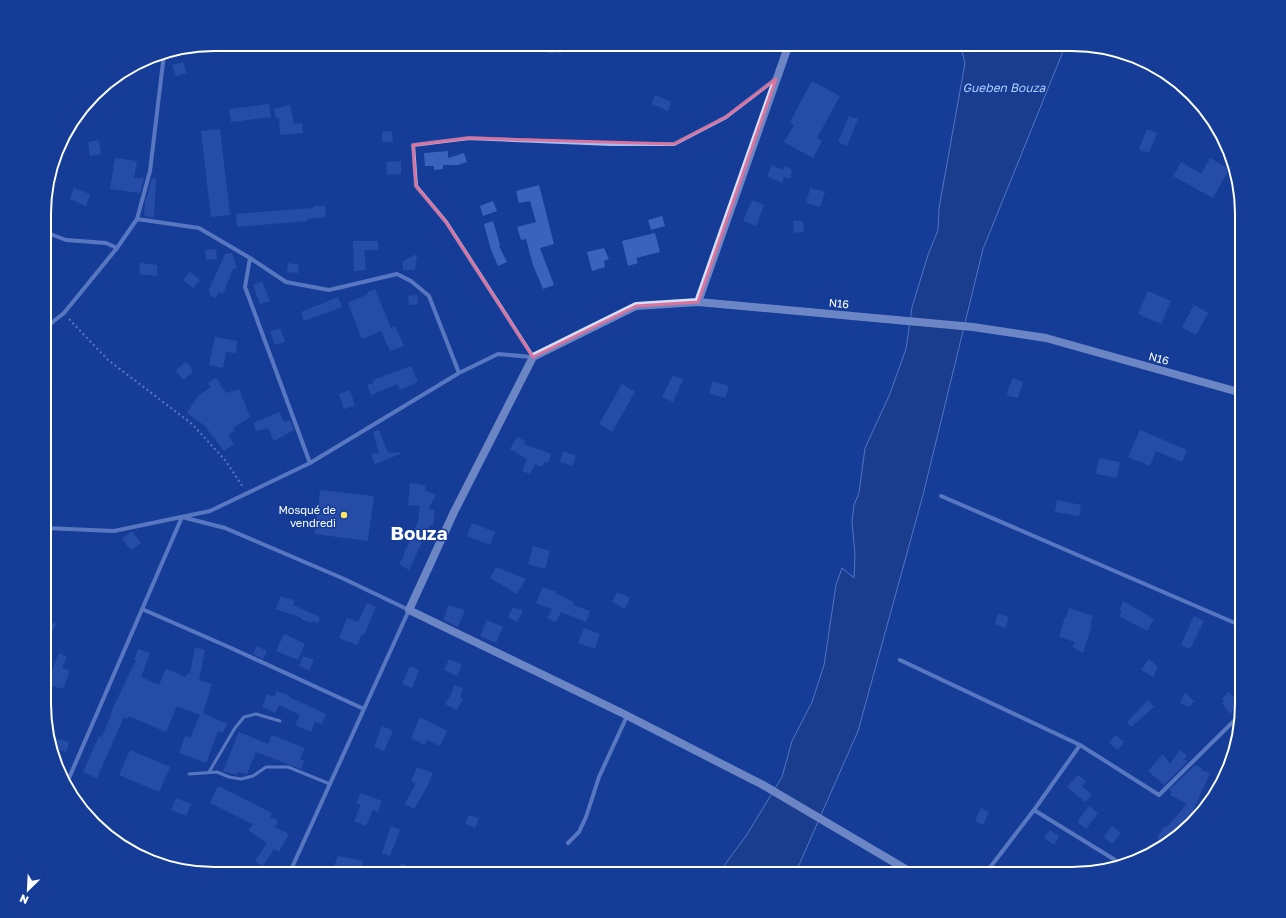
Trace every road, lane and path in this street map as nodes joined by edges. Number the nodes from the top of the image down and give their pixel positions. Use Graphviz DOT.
graph roads {
  1 [pos="785,51"];
  2 [pos="163,60"];
  3 [pos="776,78"];
  4 [pos="137,219"];
  5 [pos="51,234"];
  6 [pos="117,248"];
  7 [pos="250,258"];
  8 [pos="698,302"];
  9 [pos="64,313"];
  10 [pos="51,323"];
  11 [pos="533,358"];
  12 [pos="459,374"];
  13 [pos="1235,390"];
  14 [pos="310,463"];
  15 [pos="248,493"];
  16 [pos="941,496"];
  17 [pos="182,517"];
  18 [pos="51,528"];
  19 [pos="142,609"];
  20 [pos="409,610"];
  21 [pos="1235,623"];
  22 [pos="900,660"];
  23 [pos="364,709"];
  24 [pos="627,716"];
  25 [pos="1234,720"];
  26 [pos="280,721"];
  27 [pos="1080,745"];
  28 [pos="210,772"];
  29 [pos="189,774"];
  30 [pos="69,778"];
  31 [pos="330,784"];
  32 [pos="1034,810"];
  33 [pos="568,843"];
  34 [pos="1116,860"];
  35 [pos="292,867"];
  36 [pos="902,867"];
  37 [pos="990,867"];
  1 -- 3 [label="street"];
  2 -- 4 [label="street"];
  3 -- 8 [label="street"];
  3 -- 11 [label="street"];
  4 -- 6 [label="street"];
  4 -- 7 [label="street"];
  5 -- 6 [label="street"];
  6 -- 9 [label="street"];
  7 -- 12 [label="street"];
  7 -- 14 [label="street"];
  8 -- 11 [label="street, N16"];
  8 -- 13 [label="street, N16"];
  9 -- 10 [label="street"];
  9 -- 15 [label="path"];
  11 -- 12 [label="street"];
  11 -- 20 [label="street"];
  12 -- 14 [label="street"];
  14 -- 15 [label="street"];
  15 -- 17 [label="street"];
  16 -- 21 [label="street"];
  17 -- 18 [label="street"];
  17 -- 19 [label="street"];
  17 -- 20 [label="street"];
  19 -- 23 [label="street"];
  19 -- 30 [label="street"];
  20 -- 23 [label="street"];
  20 -- 24 [label="street"];
  22 -- 27 [label="street"];
  23 -- 31 [label="street"];
  24 -- 33 [label="street"];
  24 -- 36 [label="street"];
  25 -- 27 [label="street"];
  26 -- 28 [label="lane"];
  27 -- 32 [label="street"];
  28 -- 29 [label="lane"];
  28 -- 31 [label="lane"];
  31 -- 35 [label="street"];
  32 -- 34 [label="street"];
  32 -- 37 [label="street"];
}
